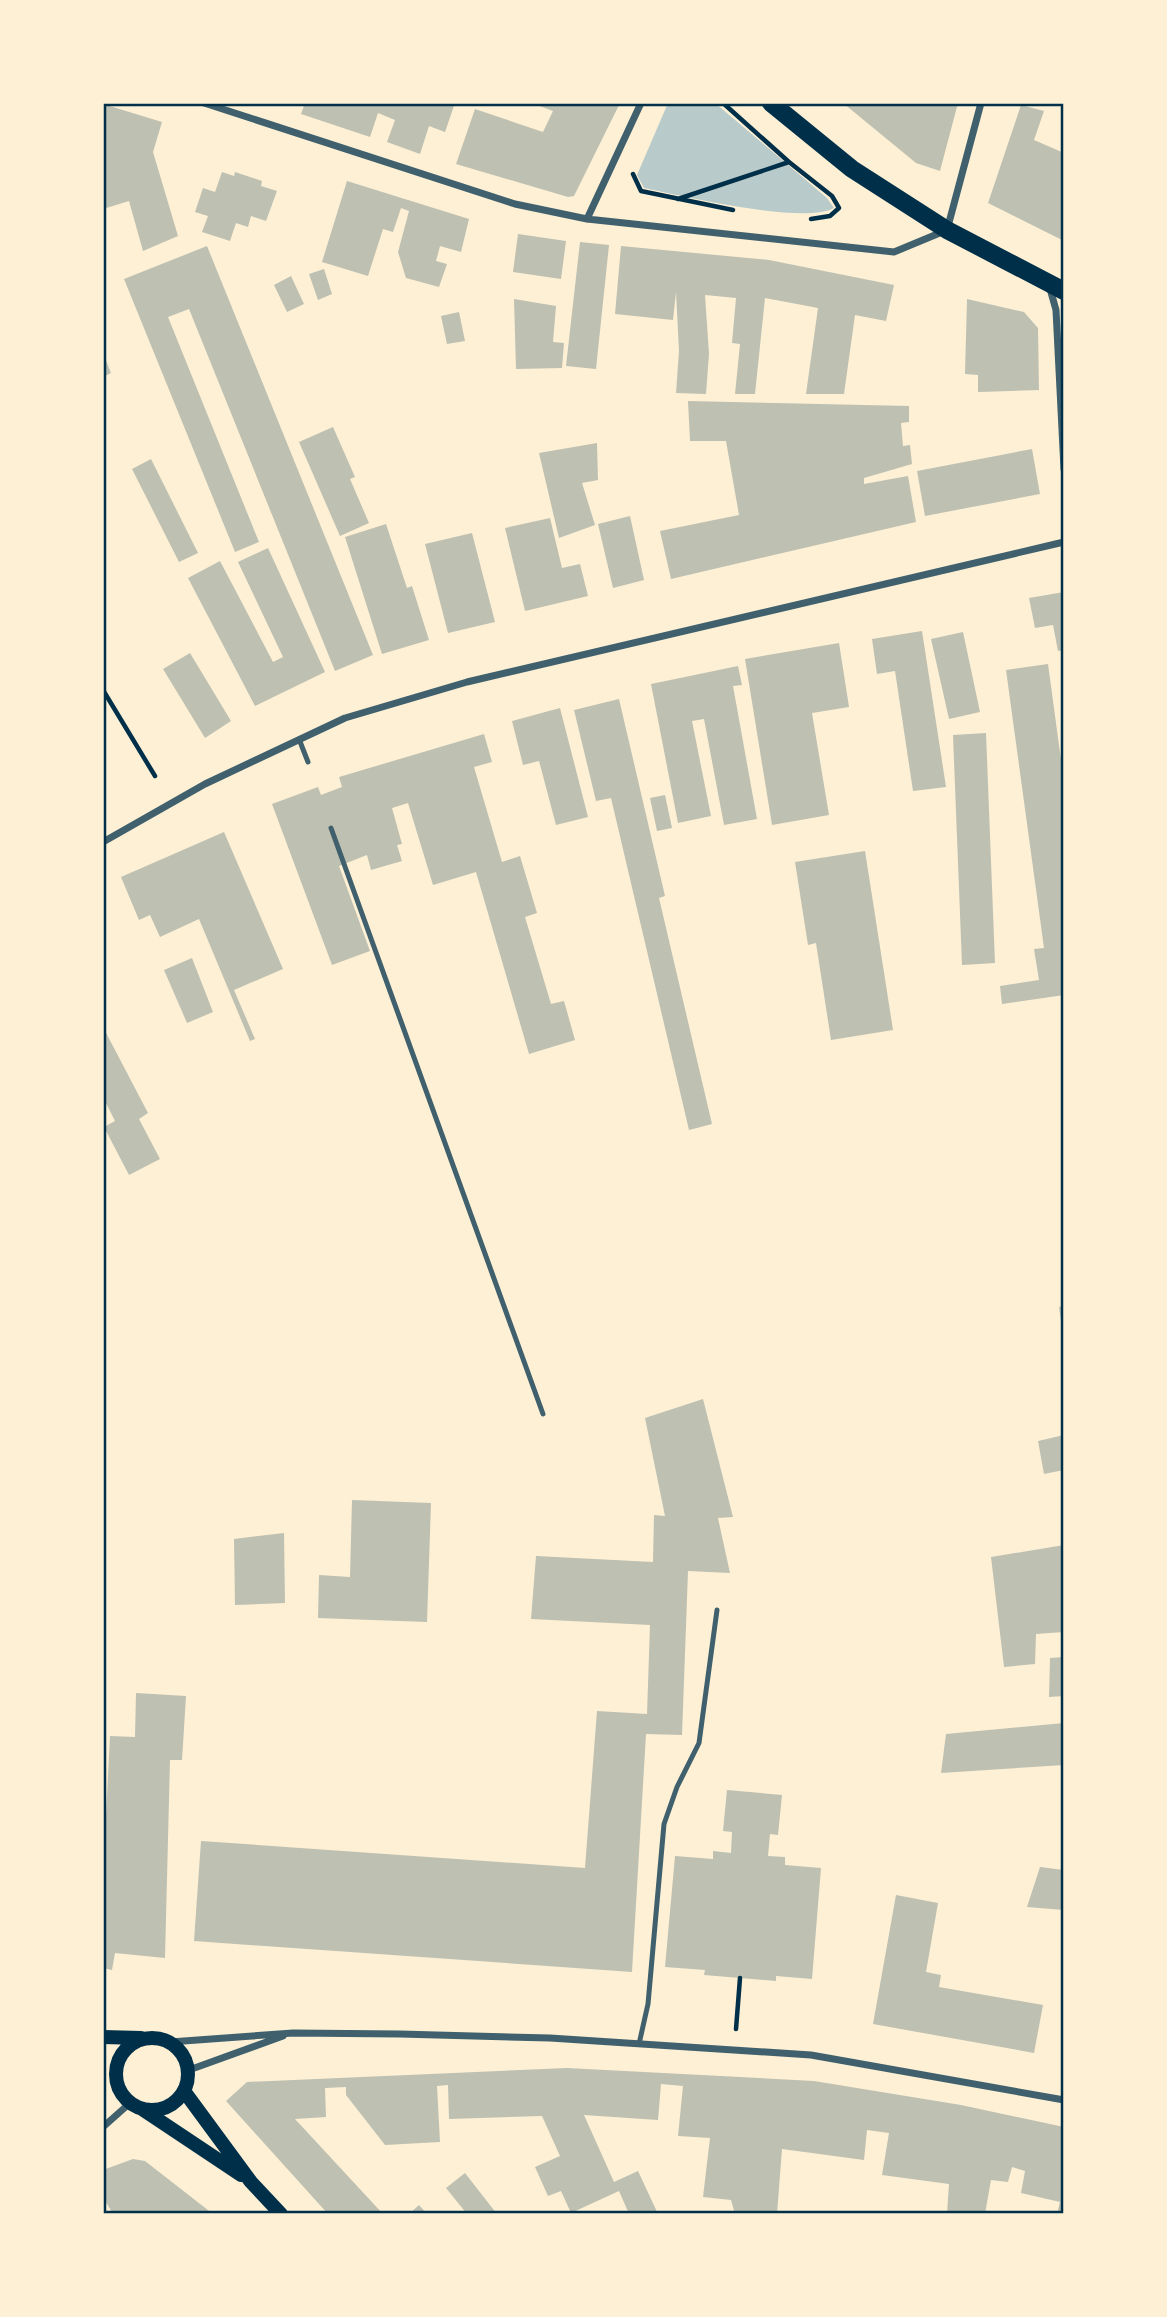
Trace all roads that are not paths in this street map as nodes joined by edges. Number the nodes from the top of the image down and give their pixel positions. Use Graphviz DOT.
graph roads {
  1 [pos="204,103"];
  2 [pos="641,103"];
  3 [pos="771,103"];
  4 [pos="981,103"];
  5 [pos="587,219"];
  6 [pos="947,230"];
  7 [pos="1056,287"];
  8 [pos="1064,469"];
  9 [pos="1064,542"];
  10 [pos="299,738"];
  11 [pos="308,762"];
  12 [pos="331,828"];
  13 [pos="103,842"];
  14 [pos="543,1414"];
  15 [pos="717,1610"];
  16 [pos="293,2033"];
  17 [pos="103,2037"];
  18 [pos="146,2039"];
  19 [pos="170,2042"];
  20 [pos="639,2044"];
  21 [pos="189,2070"];
  22 [pos="103,2078"];
  23 [pos="184,2091"];
  24 [pos="1064,2100"];
  25 [pos="130,2102"];
  26 [pos="103,2127"];
  27 [pos="251,2182"];
  28 [pos="281,2214"];
  1 -- 5 [label="street"];
  2 -- 5 [label="street"];
  3 -- 6 [label="main road"];
  4 -- 6 [label="street"];
  5 -- 6 [label="street"];
  6 -- 7 [label="main road"];
  7 -- 8 [label="street"];
  9 -- 10 [label="street"];
  10 -- 11 [label="lane"];
  10 -- 13 [label="street"];
  12 -- 14 [label="lane"];
  15 -- 20 [label="lane"];
  16 -- 19 [label="street"];
  16 -- 20 [label="street"];
  16 -- 21 [label="street"];
  17 -- 18 [label="main road"];
  18 -- 19 [label="main road"];
  18 -- 25 [label="main road"];
  19 -- 21 [label="main road"];
  20 -- 24 [label="street"];
  21 -- 23 [label="main road"];
  22 -- 25 [label="main road"];
  23 -- 25 [label="main road"];
  23 -- 27 [label="main road"];
  25 -- 26 [label="street"];
  25 -- 27 [label="main road"];
  27 -- 28 [label="main road"];
}
